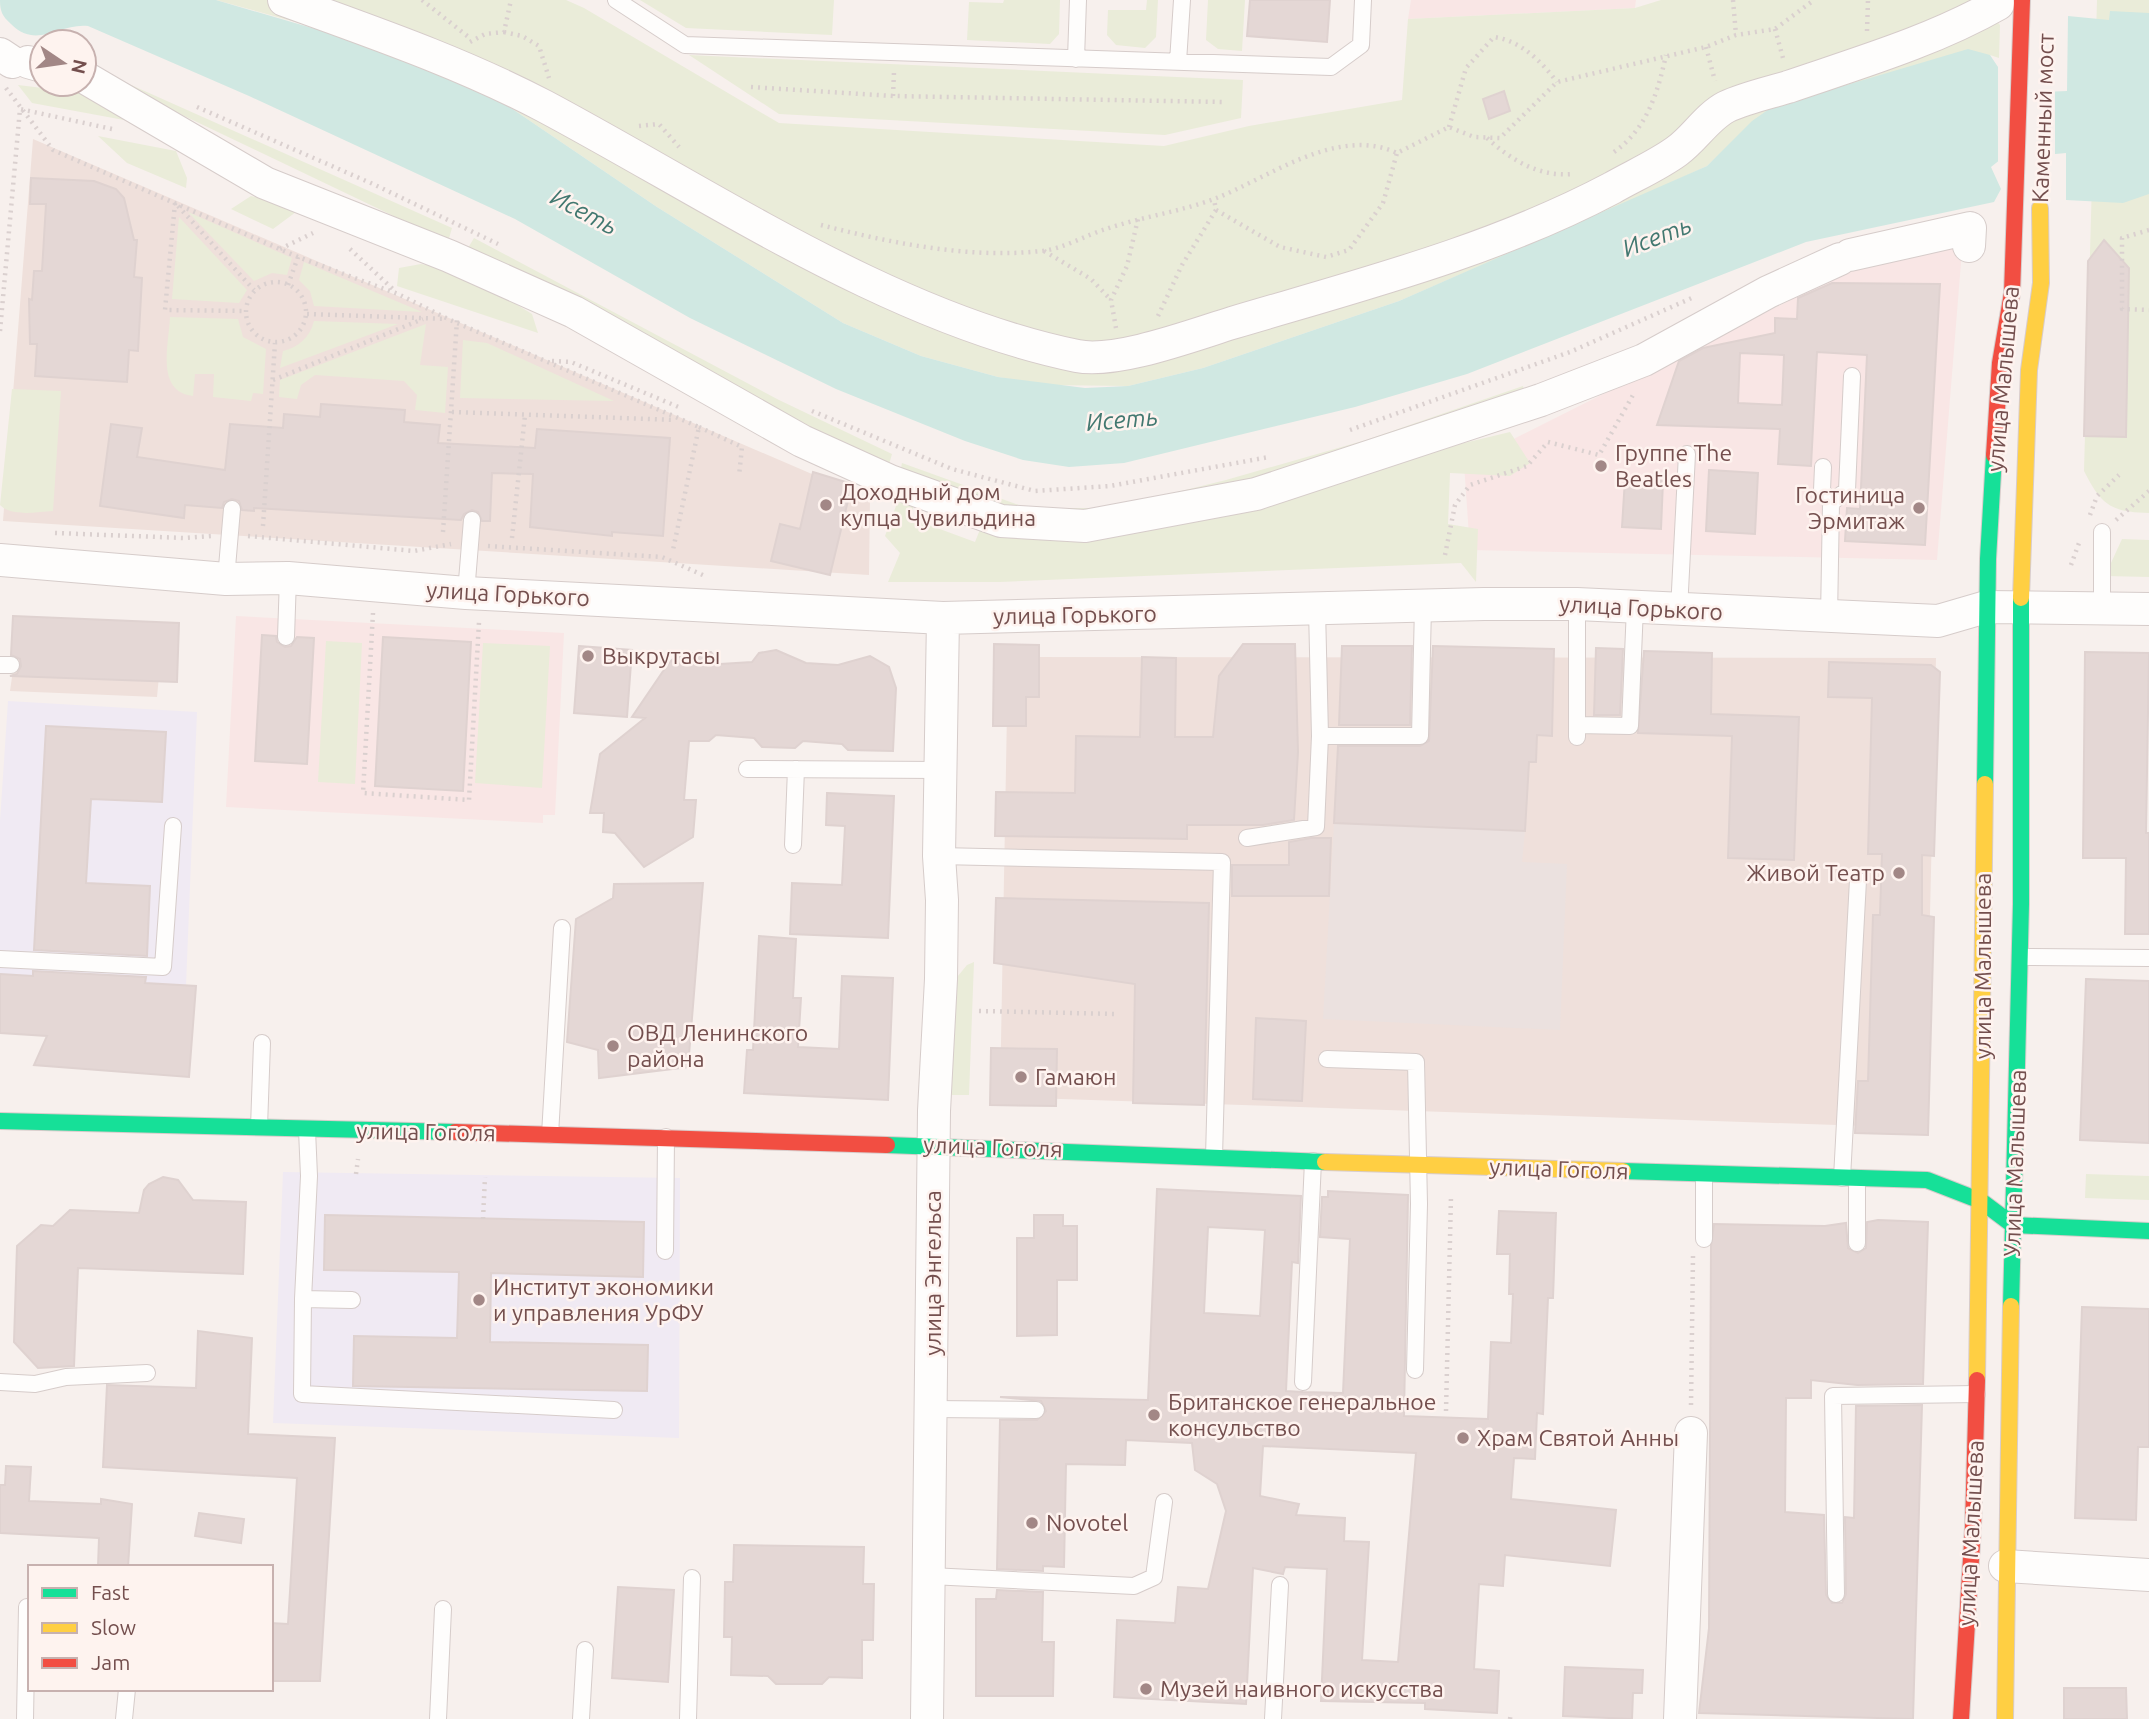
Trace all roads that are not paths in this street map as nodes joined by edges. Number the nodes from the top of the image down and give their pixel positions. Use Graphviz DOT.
graph roads {
  1 [pos="284,0"];
  2 [pos="616,0"];
  3 [pos="1078,0"];
  4 [pos="1182,0"];
  5 [pos="1363,0"];
  6 [pos="2014,9"];
  7 [pos="1076,59"];
  8 [pos="1178,62"];
  9 [pos="98,85"];
  10 [pos="2040,187"];
  11 [pos="2015,214"];
  12 [pos="2039,215"];
  13 [pos="1969,246"];
  14 [pos="1852,376"];
  15 [pos="1687,454"];
  16 [pos="1823,467"];
  17 [pos="1831,503"];
  18 [pos="232,509"];
  19 [pos="472,520"];
  20 [pos="2102,532"];
  21 [pos="0,559"];
  22 [pos="288,578"];
  23 [pos="226,579"];
  24 [pos="1577,604"];
  25 [pos="473,606"];
  26 [pos="1423,606"];
  27 [pos="1635,607"];
  28 [pos="1986,607"];
  29 [pos="2021,607"];
  30 [pos="2102,609"];
  31 [pos="2149,609"];
  32 [pos="1317,610"];
  33 [pos="1679,610"];
  34 [pos="943,618"];
  35 [pos="1829,618"];
  36 [pos="286,637"];
  37 [pos="1320,736"];
  38 [pos="747,769"];
  39 [pos="796,769"];
  40 [pos="940,771"];
  41 [pos="173,826"];
  42 [pos="1247,838"];
  43 [pos="793,845"];
  44 [pos="939,856"];
  45 [pos="1858,880"];
  46 [pos="562,928"];
  47 [pos="2020,957"];
  48 [pos="2149,958"];
  49 [pos="0,959"];
  50 [pos="262,1043"];
  51 [pos="1327,1059"];
  52 [pos="0,1121"];
  53 [pos="259,1127"];
  54 [pos="307,1130"];
  55 [pos="550,1135"];
  56 [pos="666,1137"];
  57 [pos="934,1145"];
  58 [pos="1214,1157"];
  59 [pos="1313,1161"];
  60 [pos="1418,1165"];
  61 [pos="1704,1174"];
  62 [pos="1849,1178"];
  63 [pos="1981,1201"];
  64 [pos="2014,1226"];
  65 [pos="2149,1231"];
  66 [pos="1857,1243"];
  67 [pos="1699,1245"];
  68 [pos="665,1251"];
  69 [pos="1980,1266"];
  70 [pos="303,1299"];
  71 [pos="352,1300"];
  72 [pos="1415,1370"];
  73 [pos="147,1373"];
  74 [pos="0,1382"];
  75 [pos="1303,1382"];
  76 [pos="1977,1394"];
  77 [pos="932,1409"];
  78 [pos="614,1410"];
  79 [pos="1036,1410"];
  80 [pos="1691,1433"];
  81 [pos="1164,1502"];
  82 [pos="2005,1566"];
  83 [pos="2149,1575"];
  84 [pos="930,1576"];
  85 [pos="692,1578"];
  86 [pos="1280,1585"];
  87 [pos="1836,1594"];
  88 [pos="27,1607"];
  89 [pos="443,1609"];
  90 [pos="584,1650"];
  91 [pos="127,1691"];
  92 [pos="25,1719"];
  93 [pos="124,1719"];
  94 [pos="438,1719"];
  95 [pos="581,1719"];
  96 [pos="688,1719"];
  97 [pos="927,1719"];
  98 [pos="1273,1719"];
  99 [pos="1680,1719"];
  100 [pos="1961,1719"];
  101 [pos="2005,1719"];
  1 -- 6 [label="street"];
  2 -- 7 [label="lane"];
  3 -- 7 [label="lane"];
  4 -- 8 [label="lane"];
  5 -- 8 [label="lane"];
  6 -- 11 [label="main road, Каменный мост"];
  7 -- 8 [label="lane"];
  9 -- 13 [label="street"];
  10 -- 12 [label="main road, Каменный мост"];
  11 -- 28 [label="main road, улица Малышева"];
  12 -- 29 [label="main road, улица Малышева"];
  14 -- 17 [label="lane"];
  15 -- 33 [label="lane"];
  16 -- 17 [label="lane"];
  17 -- 35 [label="lane"];
  18 -- 23 [label="lane"];
  19 -- 25 [label="lane"];
  20 -- 30 [label="lane"];
  21 -- 23 [label="street, улица Горького"];
  22 -- 23 [label="street, улица Горького"];
  22 -- 25 [label="street, улица Горького"];
  22 -- 36 [label="lane"];
  24 -- 26 [label="street, улица Горького"];
  24 -- 27 [label="street, улица Горького"];
  24 -- 27 [label="lane"];
  25 -- 34 [label="street, улица Горького"];
  26 -- 32 [label="street, улица Горького"];
  26 -- 37 [label="lane"];
  27 -- 33 [label="street, улица Горького"];
  28 -- 29 [label="street, улица Горького"];
  28 -- 35 [label="street, улица Горького"];
  28 -- 63 [label="main road, улица Малышева"];
  29 -- 30 [label="street, улица Горького"];
  29 -- 47 [label="main road, Улица Малышева"];
  30 -- 31 [label="street, улица Горького"];
  32 -- 34 [label="street, улица Горького"];
  32 -- 37 [label="lane"];
  33 -- 35 [label="street, улица Горького"];
  34 -- 40 [label="street, улица Энгельса"];
  37 -- 42 [label="lane"];
  38 -- 39 [label="lane"];
  39 -- 40 [label="lane"];
  39 -- 43 [label="lane"];
  40 -- 44 [label="street, улица Энгельса"];
  41 -- 49 [label="lane"];
  44 -- 57 [label="street, улица Энгельса"];
  44 -- 58 [label="lane"];
  45 -- 62 [label="lane"];
  46 -- 55 [label="lane"];
  47 -- 48 [label="lane"];
  47 -- 64 [label="main road, Улица Малышева"];
  50 -- 53 [label="lane"];
  51 -- 60 [label="lane"];
  52 -- 53 [label="main road, улица Гоголя"];
  53 -- 54 [label="main road, улица Гоголя"];
  54 -- 55 [label="main road, улица Гоголя"];
  54 -- 70 [label="lane"];
  55 -- 56 [label="main road, улица Гоголя"];
  56 -- 57 [label="main road, улица Гоголя"];
  56 -- 68 [label="lane"];
  57 -- 58 [label="main road, улица Гоголя"];
  57 -- 77 [label="street, улица Энгельса"];
  58 -- 59 [label="main road, улица Гоголя"];
  59 -- 60 [label="main road, улица Гоголя"];
  59 -- 75 [label="lane"];
  60 -- 61 [label="main road, улица Гоголя"];
  60 -- 72 [label="lane"];
  61 -- 62 [label="main road, улица Гоголя"];
  61 -- 67 [label="lane"];
  62 -- 63 [label="main road, улица Гоголя"];
  62 -- 66 [label="lane"];
  63 -- 64 [label="main road, улица Гоголя"];
  63 -- 69 [label="main road, улица Малышева"];
  64 -- 65 [label="main road"];
  64 -- 69 [label="street"];
  64 -- 82 [label="main road, Улица Малышева"];
  69 -- 76 [label="main road, улица Малышева"];
  70 -- 71 [label="lane"];
  70 -- 78 [label="lane"];
  73 -- 74 [label="lane"];
  76 -- 87 [label="lane"];
  76 -- 100 [label="main road, улица Малышева"];
  77 -- 79 [label="lane"];
  77 -- 84 [label="street, улица Энгельса"];
  80 -- 99 [label="street"];
  81 -- 84 [label="lane"];
  82 -- 83 [label="street"];
  82 -- 101 [label="main road, Улица Малышева"];
  84 -- 97 [label="street, улица Энгельса"];
  85 -- 96 [label="lane"];
  86 -- 98 [label="lane"];
  88 -- 92 [label="lane"];
  89 -- 94 [label="lane"];
  90 -- 95 [label="lane"];
  91 -- 93 [label="lane"];
}
